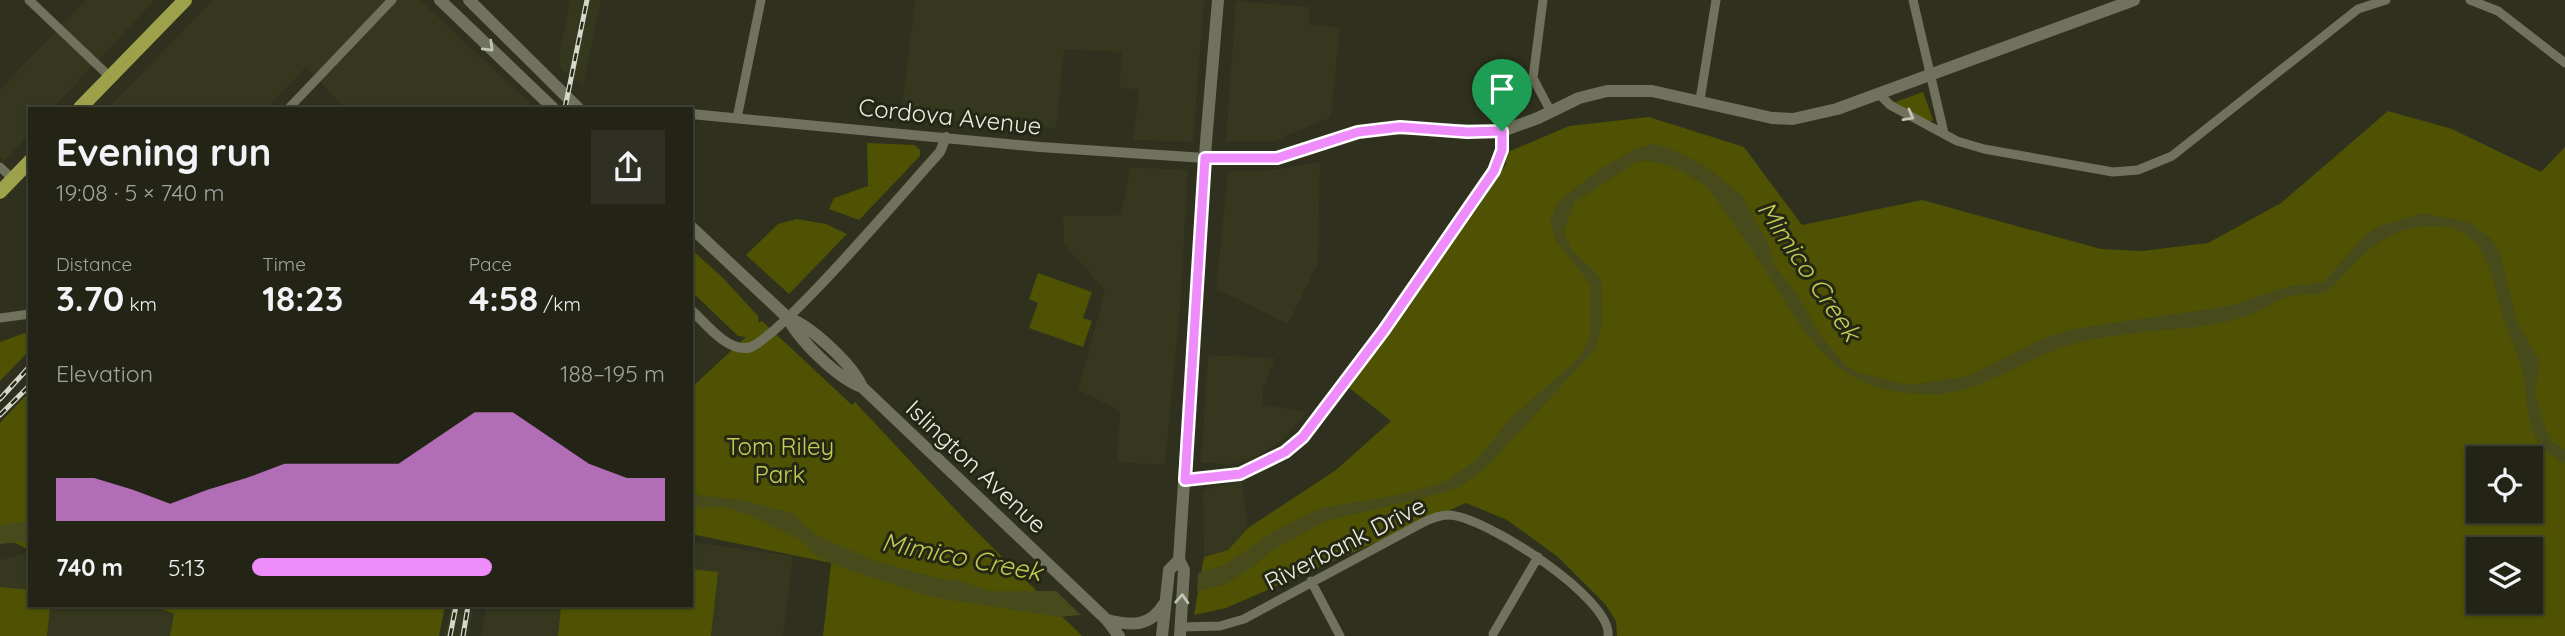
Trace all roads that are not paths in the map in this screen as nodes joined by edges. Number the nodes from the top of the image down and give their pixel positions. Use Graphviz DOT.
graph roads {
  1 [pos="29,0"];
  2 [pos="185,0"];
  3 [pos="392,0"];
  4 [pos="440,0"];
  5 [pos="469,0"];
  6 [pos="761,0"];
  7 [pos="1218,0"];
  8 [pos="1543,0"];
  9 [pos="1716,0"];
  10 [pos="1913,0"];
  11 [pos="2134,0"];
  12 [pos="2386,0"];
  13 [pos="2470,0"];
  14 [pos="2356,5"];
  15 [pos="2565,63"];
  16 [pos="1930,74"];
  17 [pos="110,77"];
  18 [pos="1878,93"];
  19 [pos="1700,100"];
  20 [pos="81,107"];
  21 [pos="290,107"];
  22 [pos="552,107"];
  23 [pos="577,107"];
  24 [pos="1551,112"];
  25 [pos="693,114"];
  26 [pos="737,118"];
  27 [pos="1502,131"];
  28 [pos="1944,133"];
  29 [pos="946,137"];
  30 [pos="1205,158"];
  31 [pos="28,163"];
  32 [pos="0,167"];
  33 [pos="13,179"];
  34 [pos="0,192"];
  35 [pos="693,229"];
  36 [pos="693,312"];
  37 [pos="28,314"];
  38 [pos="0,318"];
  39 [pos="788,318"];
  40 [pos="1185,480"];
  41 [pos="1538,557"];
  42 [pos="1179,561"];
  43 [pos="1311,582"];
  44 [pos="1164,603"];
  45 [pos="1107,620"];
  46 [pos="1180,632"];
  47 [pos="1493,635"];
  48 [pos="1119,636"];
  49 [pos="1162,636"];
  50 [pos="1340,636"];
  51 [pos="1608,636"];
  1 -- 17 [label="street"];
  2 -- 17 [label="main road"];
  3 -- 21 [label="street"];
  4 -- 22 [label="main road, one-way"];
  5 -- 23 [label="main road"];
  6 -- 26 [label="street"];
  7 -- 30 [label="main road"];
  8 -- 24 [label="street"];
  9 -- 19 [label="street"];
  10 -- 16 [label="street"];
  11 -- 16 [label="main road"];
  12 -- 14 [label="street"];
  13 -- 15 [label="street"];
  14 -- 28 [label="street"];
  16 -- 18 [label="main road"];
  16 -- 28 [label="street"];
  17 -- 20 [label="main road"];
  18 -- 19 [label="main road"];
  18 -- 28 [label="street, one-way"];
  19 -- 24 [label="main road"];
  24 -- 27 [label="main road"];
  25 -- 26 [label="street, Cordova Avenue"];
  26 -- 29 [label="street, Cordova Avenue"];
  27 -- 30 [label="main road"];
  27 -- 40 [label="street"];
  29 -- 30 [label="street, Cordova Avenue"];
  29 -- 39 [label="street"];
  30 -- 40 [label="main road"];
  31 -- 33 [label="main road"];
  32 -- 33 [label="street"];
  33 -- 34 [label="main road"];
  35 -- 39 [label="main road, Islington Avenue"];
  36 -- 39 [label="street"];
  37 -- 38 [label="street"];
  39 -- 45 [label="main road, Islington Avenue"];
  40 -- 42 [label="main road"];
  41 -- 43 [label="street, Riverbank Drive"];
  41 -- 47 [label="street"];
  41 -- 51 [label="street, Riverbank Drive"];
  42 -- 44 [label="main road"];
  46 -- 42 [label="main road, one-way"];
  43 -- 46 [label="street, Riverbank Drive"];
  43 -- 50 [label="street"];
  44 -- 45 [label="main road"];
  44 -- 49 [label="main road"];
  45 -- 48 [label="main road, Islington Avenue"];
}
